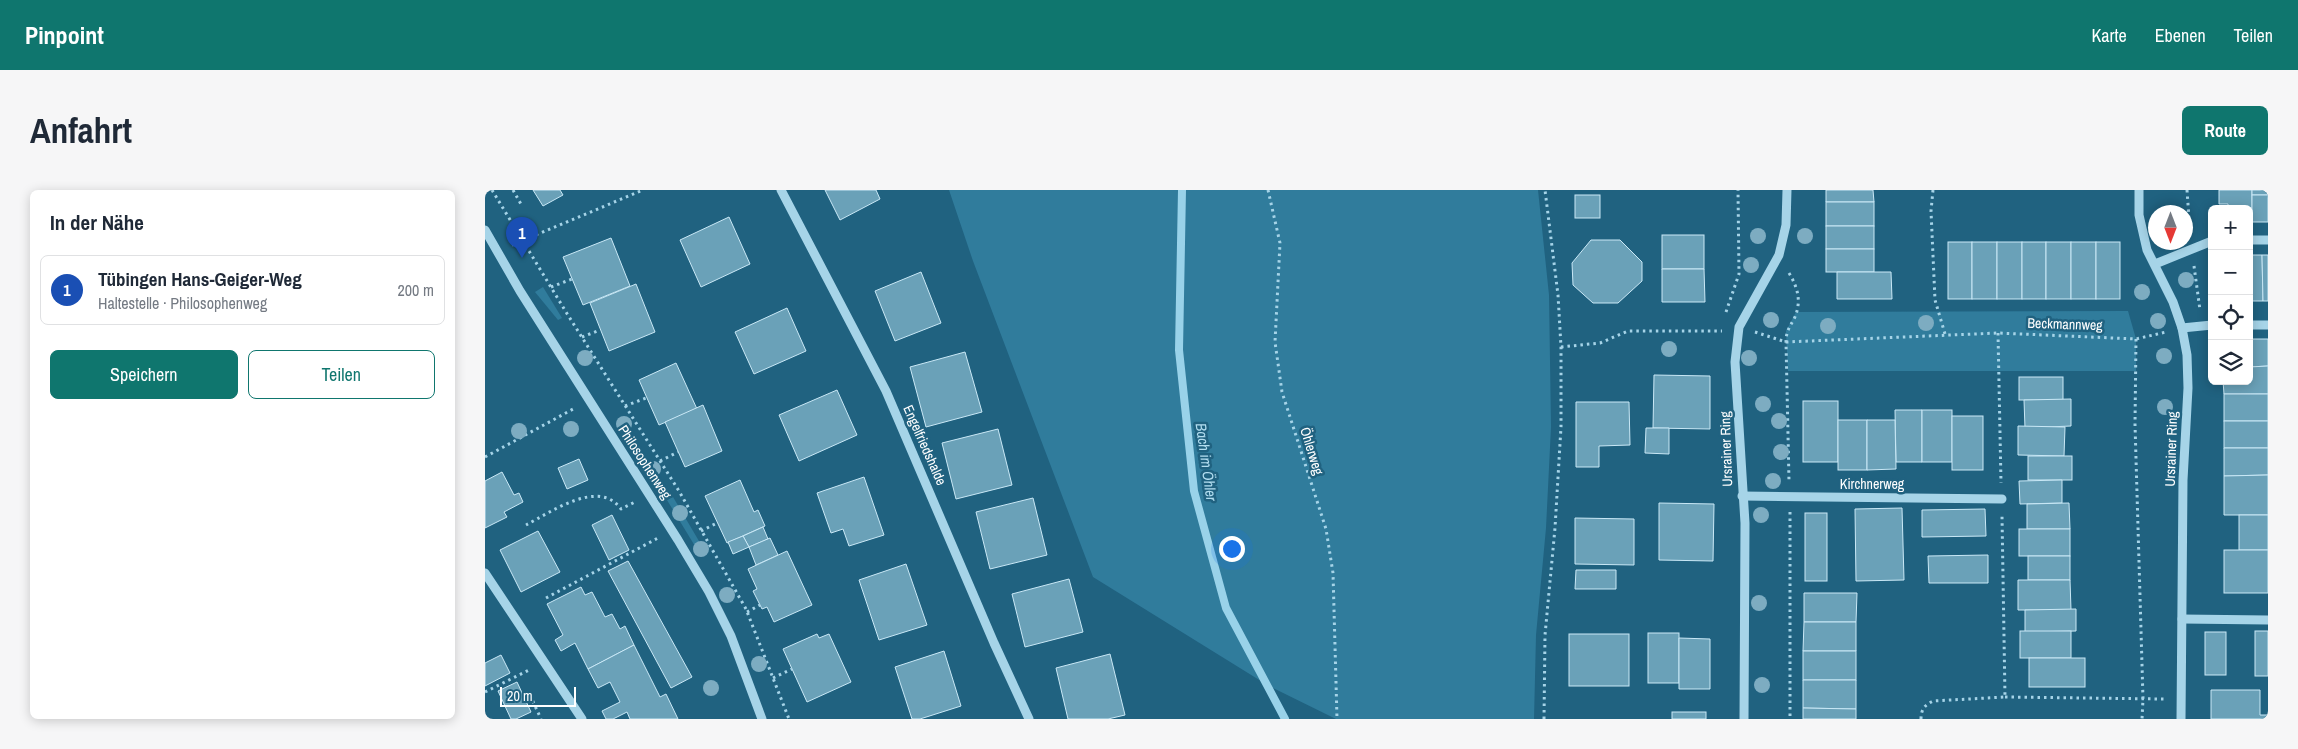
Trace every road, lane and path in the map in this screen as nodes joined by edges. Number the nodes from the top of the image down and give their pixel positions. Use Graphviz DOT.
graph roads {
  1 [pos="493,190"];
  2 [pos="513,190"];
  3 [pos="643,190"];
  4 [pos="781,190"];
  5 [pos="1268,190"];
  6 [pos="1545,190"];
  7 [pos="1738,190"];
  8 [pos="1787,190"];
  9 [pos="1933,190"];
  10 [pos="2139,190"];
  11 [pos="522,206"];
  12 [pos="485,230"];
  13 [pos="2253,240"];
  14 [pos="2268,240"];
  15 [pos="522,241"];
  16 [pos="2208,243"];
  17 [pos="497,252"];
  18 [pos="2155,264"];
  19 [pos="572,279"];
  20 [pos="551,287"];
  21 [pos="1726,314"];
  22 [pos="1724,322"];
  23 [pos="2208,325"];
  24 [pos="2253,325"];
  25 [pos="2268,325"];
  26 [pos="1739,327"];
  27 [pos="2182,328"];
  28 [pos="601,330"];
  29 [pos="1723,331"];
  30 [pos="1998,333"];
  31 [pos="1945,334"];
  32 [pos="582,337"];
  33 [pos="2136,339"];
  34 [pos="1561,347"];
  35 [pos="647,398"];
  36 [pos="589,400"];
  37 [pos="625,406"];
  38 [pos="678,452"];
  39 [pos="485,456"];
  40 [pos="660,461"];
  41 [pos="1742,496"];
  42 [pos="2002,499"];
  43 [pos="628,506"];
  44 [pos="717,523"];
  45 [pos="526,525"];
  46 [pos="672,530"];
  47 [pos="701,531"];
  48 [pos="485,573"];
  49 [pos="546,598"];
  50 [pos="760,605"];
  51 [pos="747,612"];
  52 [pos="2182,619"];
  53 [pos="2268,620"];
  54 [pos="792,669"];
  55 [pos="773,678"];
  56 [pos="513,679"];
  57 [pos="485,692"];
  58 [pos="530,695"];
  59 [pos="2005,697"];
  60 [pos="2143,699"];
  61 [pos="2181,699"];
  62 [pos="541,719"];
  63 [pos="582,719"];
  64 [pos="762,719"];
  65 [pos="789,719"];
  66 [pos="1029,719"];
  67 [pos="1337,719"];
  68 [pos="1544,719"];
  69 [pos="1744,719"];
  70 [pos="1921,719"];
  71 [pos="2142,719"];
  72 [pos="2181,719"];
  1 -- 15 [label="path"];
  2 -- 11 [label="path"];
  3 -- 15 [label="path"];
  4 -- 66 [label="street, Engelfriedshalde"];
  5 -- 67 [label="path, Öhlerweg"];
  6 -- 34 [label="path"];
  7 -- 21 [label="path"];
  8 -- 26 [label="street, Ursrainer Ring"];
  9 -- 31 [label="path"];
  10 -- 18 [label="street, Ursrainer Ring"];
  12 -- 17 [label="street, Philosophenweg"];
  13 -- 14 [label="street"];
  15 -- 17 [label="path"];
  15 -- 20 [label="path"];
  16 -- 18 [label="street"];
  17 -- 36 [label="street, Philosophenweg"];
  18 -- 27 [label="street, Ursrainer Ring"];
  19 -- 20 [label="path"];
  20 -- 32 [label="path"];
  22 -- 29 [label="path"];
  23 -- 27 [label="street"];
  24 -- 25 [label="street"];
  26 -- 29 [label="path"];
  26 -- 31 [label="path, Beckmannweg"];
  26 -- 41 [label="street, Ursrainer Ring"];
  27 -- 33 [label="path, Beckmannweg"];
  27 -- 52 [label="street, Ursrainer Ring"];
  28 -- 32 [label="path"];
  29 -- 34 [label="path"];
  30 -- 31 [label="path, Beckmannweg"];
  30 -- 33 [label="path, Beckmannweg"];
  30 -- 42 [label="path"];
  32 -- 37 [label="path"];
  33 -- 60 [label="path"];
  34 -- 68 [label="path"];
  35 -- 37 [label="path"];
  36 -- 39 [label="path"];
  36 -- 46 [label="street, Philosophenweg"];
  37 -- 40 [label="path"];
  38 -- 40 [label="path"];
  40 -- 47 [label="path"];
  41 -- 42 [label="street, Kirchnerweg"];
  41 -- 69 [label="street, Ursrainer Ring"];
  42 -- 59 [label="path"];
  43 -- 45 [label="path"];
  44 -- 47 [label="path"];
  46 -- 49 [label="path"];
  46 -- 64 [label="street, Philosophenweg"];
  47 -- 51 [label="path"];
  48 -- 63 [label="street"];
  50 -- 51 [label="path"];
  51 -- 55 [label="path"];
  52 -- 53 [label="street"];
  52 -- 61 [label="street, Ursrainer Ring"];
  54 -- 55 [label="path"];
  55 -- 65 [label="path"];
  56 -- 57 [label="path"];
  58 -- 62 [label="path"];
  59 -- 60 [label="path"];
  59 -- 70 [label="path"];
  60 -- 61 [label="path"];
  60 -- 71 [label="path"];
  61 -- 72 [label="street, Ursrainer Ring"];
}
